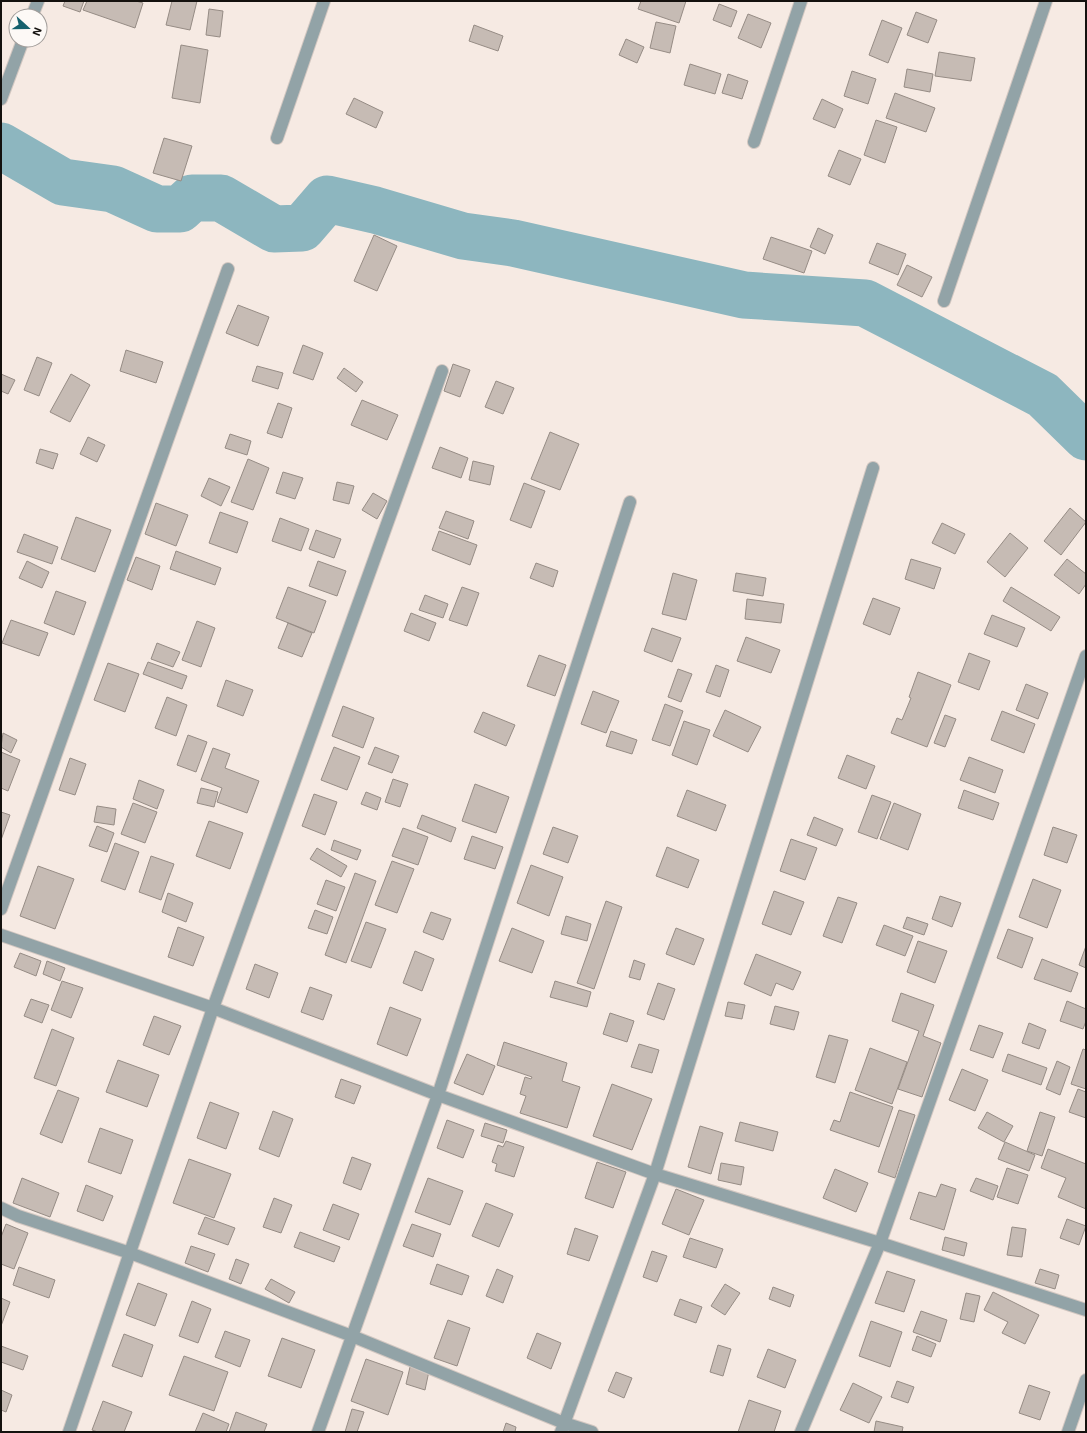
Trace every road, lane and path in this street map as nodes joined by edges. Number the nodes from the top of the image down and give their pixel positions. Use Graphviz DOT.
graph roads {
  1 [pos="324,1"];
  2 [pos="801,1"];
  3 [pos="1046,1"];
  4 [pos="20,48"];
  5 [pos="1,99"];
  6 [pos="277,138"];
  7 [pos="754,142"];
  8 [pos="228,269"];
  9 [pos="944,301"];
  10 [pos="442,371"];
  11 [pos="873,468"];
  12 [pos="630,502"];
  13 [pos="1086,656"];
  14 [pos="1,909"];
  15 [pos="1,935"];
  16 [pos="213,1008"];
  17 [pos="438,1094"];
  18 [pos="655,1174"];
  19 [pos="1,1208"];
  20 [pos="880,1243"];
  21 [pos="130,1254"];
  22 [pos="1086,1310"];
  23 [pos="352,1336"];
  24 [pos="1086,1380"];
  25 [pos="562,1428"];
  26 [pos="69,1432"];
  27 [pos="318,1432"];
  28 [pos="592,1432"];
  29 [pos="801,1432"];
  30 [pos="1068,1432"];
  1 -- 6 [label="street"];
  2 -- 7 [label="street"];
  3 -- 9 [label="street"];
  4 -- 5 [label="street"];
  8 -- 14 [label="street"];
  10 -- 16 [label="street"];
  11 -- 18 [label="street"];
  12 -- 17 [label="street"];
  13 -- 20 [label="street"];
  15 -- 16 [label="street"];
  16 -- 17 [label="street"];
  16 -- 21 [label="street"];
  17 -- 18 [label="street"];
  17 -- 23 [label="street"];
  18 -- 20 [label="street"];
  18 -- 25 [label="street"];
  19 -- 21 [label="street"];
  20 -- 22 [label="street"];
  20 -- 29 [label="street"];
  21 -- 23 [label="street"];
  21 -- 26 [label="street"];
  23 -- 25 [label="street"];
  23 -- 27 [label="street"];
  24 -- 30 [label="street"];
  25 -- 28 [label="street"];
}
